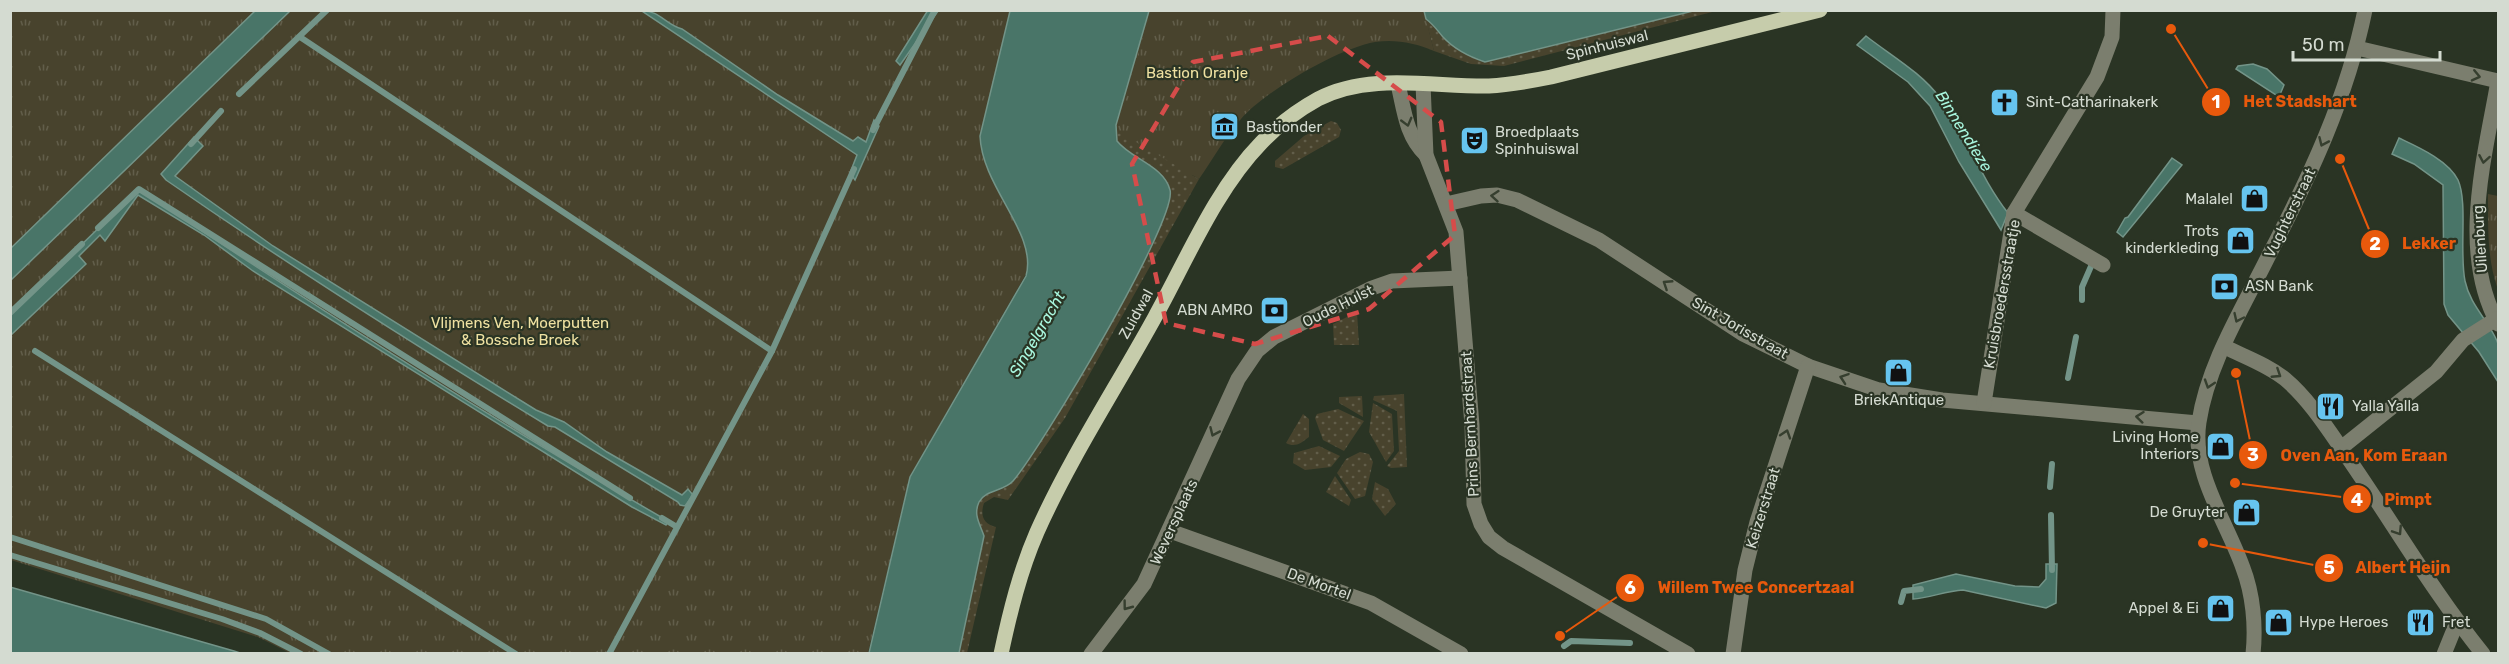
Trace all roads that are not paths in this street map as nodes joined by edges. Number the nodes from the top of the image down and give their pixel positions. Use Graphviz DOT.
graph roads {
  1 [pos="1820,10"];
  2 [pos="2113,10"];
  3 [pos="2365,10"];
  4 [pos="2357,48"];
  5 [pos="2498,81"];
  6 [pos="1398,84"];
  7 [pos="1423,84"];
  8 [pos="1426,155"];
  9 [pos="1446,204"];
  10 [pos="2014,213"];
  11 [pos="2103,265"];
  12 [pos="1460,278"];
  13 [pos="2494,322"];
  14 [pos="2225,347"];
  15 [pos="1808,366"];
  16 [pos="1238,379"];
  17 [pos="1984,403"];
  18 [pos="2198,423"];
  19 [pos="2341,448"];
  20 [pos="1170,531"];
  21 [pos="2457,622"];
  22 [pos="1001,654"];
  23 [pos="1091,654"];
  24 [pos="1461,654"];
  25 [pos="1688,654"];
  26 [pos="1733,654"];
  27 [pos="2253,654"];
  28 [pos="2444,654"];
  29 [pos="2483,654"];
  1 -- 7 [label="main road, Spinhuiswal"];
  2 -- 10 [label="street"];
  3 -- 4 [label="street, Vughterstraat"];
  4 -- 5 [label="street, one-way"];
  4 -- 14 [label="street, Vughterstraat, one-way"];
  5 -- 13 [label="street, Uilenburg, one-way"];
  6 -- 7 [label="main road, Spinhuiswal"];
  6 -- 8 [label="street, Prins Bernhardstraat, one-way"];
  6 -- 22 [label="main road, Zuidwal"];
  7 -- 8 [label="street, Prins Bernhardstraat"];
  8 -- 9 [label="street, Prins Bernhardstraat"];
  9 -- 12 [label="street, Prins Bernhardstraat"];
  15 -- 9 [label="street, Sint Jorisstraat, one-way"];
  10 -- 11 [label="street, Kruisbroedersstraatje"];
  10 -- 17 [label="street, Kruisbroedersstraatje"];
  12 -- 16 [label="street, Oude Hulst"];
  12 -- 25 [label="street, Prins Bernhardstraat"];
  13 -- 19 [label="street"];
  14 -- 18 [label="street, Vughterstraat, one-way"];
  14 -- 19 [label="street, one-way"];
  17 -- 15 [label="street, Sint Jorisstraat, one-way"];
  26 -- 15 [label="street, Keizerstraat, one-way"];
  16 -- 20 [label="street, Weversplaats, one-way"];
  18 -- 17 [label="street, Sint Jorisstraat, one-way"];
  18 -- 27 [label="street, Vughterstraat"];
  19 -- 21 [label="street, one-way"];
  20 -- 23 [label="street, Weversplaats, one-way"];
  20 -- 24 [label="street, De Mortel"];
  21 -- 28 [label="street"];
  21 -- 29 [label="street"];
}
